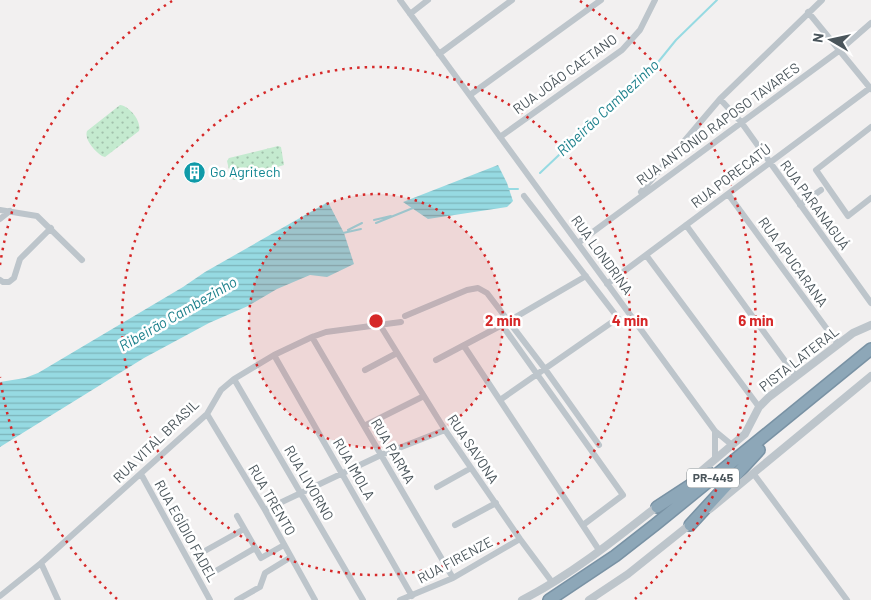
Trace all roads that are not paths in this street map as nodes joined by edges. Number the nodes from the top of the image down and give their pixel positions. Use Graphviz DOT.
graph roads {
  1 [pos="400,0"];
  2 [pos="428,0"];
  3 [pos="512,0"];
  4 [pos="601,0"];
  5 [pos="655,0"];
  6 [pos="819,1"];
  7 [pos="808,12"];
  8 [pos="410,14"];
  9 [pos="871,23"];
  10 [pos="840,50"];
  11 [pos="439,54"];
  12 [pos="871,89"];
  13 [pos="470,95"];
  14 [pos="720,99"];
  15 [pos="741,122"];
  16 [pos="871,127"];
  17 [pos="500,137"];
  18 [pos="769,164"];
  19 [pos="821,190"];
  20 [pos="728,194"];
  21 [pos="524,196"];
  22 [pos="871,198"];
  23 [pos="634,201"];
  24 [pos="800,205"];
  25 [pos="0,210"];
  26 [pos="10,211"];
  27 [pos="0,219"];
  28 [pos="686,225"];
  29 [pos="50,228"];
  30 [pos="578,243"];
  31 [pos="646,255"];
  32 [pos="82,260"];
  33 [pos="586,276"];
  34 [pos="0,280"];
  35 [pos="607,284"];
  36 [pos="871,303"];
  37 [pos="406,316"];
  38 [pos="401,322"];
  39 [pos="505,323"];
  40 [pos="380,325"];
  41 [pos="871,325"];
  42 [pos="312,337"];
  43 [pos="838,344"];
  44 [pos="464,346"];
  45 [pos="871,349"];
  46 [pos="397,353"];
  47 [pos="274,355"];
  48 [pos="871,359"];
  49 [pos="436,360"];
  50 [pos="545,369"];
  51 [pos="365,370"];
  52 [pos="538,374"];
  53 [pos="796,376"];
  54 [pos="871,376"];
  55 [pos="234,379"];
  56 [pos="424,396"];
  57 [pos="500,400"];
  58 [pos="759,407"];
  59 [pos="206,414"];
  60 [pos="364,426"];
  61 [pos="445,430"];
  62 [pos="716,432"];
  63 [pos="732,445"];
  64 [pos="599,446"];
  65 [pos="755,449"];
  66 [pos="381,455"];
  67 [pos="715,460"];
  68 [pos="471,468"];
  69 [pos="753,473"];
  70 [pos="141,474"];
  71 [pos="342,474"];
  72 [pos="436,487"];
  73 [pos="301,493"];
  74 [pos="496,504"];
  75 [pos="657,506"];
  76 [pos="265,510"];
  77 [pos="237,516"];
  78 [pos="582,525"];
  79 [pos="690,525"];
  80 [pos="455,526"];
  81 [pos="244,529"];
  82 [pos="520,539"];
  83 [pos="284,545"];
  84 [pos="255,548"];
  85 [pos="599,550"];
  86 [pos="203,552"];
  87 [pos="291,557"];
  88 [pos="41,563"];
  89 [pos="214,572"];
  90 [pos="453,578"];
  91 [pos="552,582"];
  92 [pos="0,596"];
  93 [pos="412,596"];
  94 [pos="592,599"];
  95 [pos="58,600"];
  96 [pos="210,600"];
  97 [pos="237,600"];
  98 [pos="315,600"];
  99 [pos="363,600"];
  100 [pos="400,600"];
  101 [pos="522,600"];
  102 [pos="548,600"];
  103 [pos="562,600"];
  104 [pos="847,600"];
  1 -- 8 [label="street, RUA LONDRINA"];
  2 -- 8 [label="street"];
  3 -- 11 [label="street"];
  4 -- 13 [label="street"];
  5 -- 17 [label="street, RUA JOÃO CAETANO"];
  6 -- 7 [label="street"];
  7 -- 10 [label="street"];
  7 -- 14 [label="street"];
  8 -- 11 [label="street, RUA LONDRINA"];
  9 -- 10 [label="street, RUA ANTÔNIO RAPOSO TAVARES"];
  10 -- 12 [label="street"];
  10 -- 15 [label="street, RUA ANTÔNIO RAPOSO TAVARES"];
  11 -- 13 [label="street, RUA LONDRINA"];
  12 -- 18 [label="street, RUA PORECATÚ"];
  13 -- 17 [label="street, RUA LONDRINA"];
  14 -- 15 [label="street, RUA PARANAGUÁ"];
  14 -- 23 [label="street"];
  15 -- 18 [label="street, RUA PARANAGUÁ"];
  15 -- 23 [label="street, RUA ANTÔNIO RAPOSO TAVARES"];
  16 -- 22 [label="street"];
  17 -- 30 [label="street, RUA LONDRINA"];
  18 -- 20 [label="street, RUA PORECATÚ"];
  18 -- 24 [label="street, RUA PARANAGUÁ"];
  19 -- 24 [label="street"];
  20 -- 28 [label="street, RUA PORECATÚ"];
  20 -- 43 [label="street, RUA APUCARANA"];
  21 -- 33 [label="street"];
  23 -- 30 [label="street, RUA ANTÔNIO RAPOSO TAVARES"];
  24 -- 36 [label="street, RUA PARANAGUÁ"];
  25 -- 26 [label="street"];
  26 -- 27 [label="street"];
  26 -- 29 [label="street"];
  28 -- 31 [label="street, RUA PORECATÚ"];
  28 -- 53 [label="street"];
  29 -- 32 [label="street"];
  29 -- 34 [label="street"];
  30 -- 35 [label="street, RUA LONDRINA"];
  31 -- 35 [label="street, RUA PORECATÚ"];
  31 -- 58 [label="street"];
  33 -- 39 [label="street"];
  33 -- 50 [label="street"];
  35 -- 62 [label="street, RUA LONDRINA"];
  37 -- 39 [label="street"];
  38 -- 40 [label="street, RUA VITAL BRASIL"];
  39 -- 44 [label="street"];
  39 -- 50 [label="street"];
  39 -- 52 [label="street"];
  40 -- 42 [label="street, RUA VITAL BRASIL"];
  40 -- 46 [label="street, RUA SAVONA"];
  41 -- 43 [label="street, PISTA LATERAL"];
  42 -- 47 [label="street, RUA VITAL BRASIL"];
  42 -- 60 [label="street, RUA PARMA"];
  43 -- 53 [label="street, PISTA LATERAL"];
  44 -- 49 [label="street"];
  44 -- 57 [label="street"];
  45 -- 65 [label="highway, PR-445"];
  46 -- 51 [label="street"];
  46 -- 56 [label="street, RUA SAVONA"];
  47 -- 55 [label="street, RUA VITAL BRASIL"];
  47 -- 71 [label="street, RUA IMOLA"];
  48 -- 65 [label="highway, PR-445"];
  50 -- 52 [label="street"];
  50 -- 64 [label="street"];
  52 -- 57 [label="street"];
  52 -- 78 [label="street"];
  53 -- 58 [label="street, PISTA LATERAL"];
  54 -- 69 [label="street"];
  55 -- 59 [label="street, RUA VITAL BRASIL"];
  55 -- 73 [label="street, RUA LIVORNO"];
  56 -- 60 [label="street"];
  56 -- 61 [label="street, RUA SAVONA"];
  57 -- 78 [label="street"];
  58 -- 63 [label="street, PISTA LATERAL"];
  59 -- 70 [label="street, RUA VITAL BRASIL"];
  59 -- 76 [label="street, RUA TRENTO"];
  60 -- 66 [label="street, RUA PARMA"];
  61 -- 66 [label="street"];
  61 -- 68 [label="street, RUA SAVONA"];
  62 -- 63 [label="street, RUA LONDRINA"];
  62 -- 67 [label="street"];
  63 -- 67 [label="street, PISTA LATERAL"];
  65 -- 75 [label="highway"];
  65 -- 79 [label="highway"];
  65 -- 102 [label="highway, PR-445"];
  65 -- 103 [label="highway, PR-445"];
  66 -- 71 [label="street"];
  66 -- 90 [label="street, RUA PARMA"];
  67 -- 75 [label="street, PISTA LATERAL"];
  68 -- 72 [label="street"];
  68 -- 74 [label="street, RUA SAVONA"];
  69 -- 79 [label="street"];
  69 -- 104 [label="street"];
  70 -- 88 [label="street, RUA VITAL BRASIL"];
  70 -- 96 [label="street, RUA EGÍDIO FADEL"];
  71 -- 73 [label="street"];
  71 -- 93 [label="street, RUA IMOLA"];
  73 -- 76 [label="street"];
  73 -- 99 [label="street, RUA LIVORNO"];
  74 -- 80 [label="street"];
  74 -- 82 [label="street, RUA SAVONA"];
  75 -- 85 [label="street, PISTA LATERAL"];
  76 -- 83 [label="street, RUA TRENTO"];
  77 -- 81 [label="street"];
  78 -- 85 [label="street"];
  79 -- 94 [label="street"];
  81 -- 84 [label="street"];
  81 -- 86 [label="street"];
  82 -- 90 [label="street, RUA FIRENZE"];
  82 -- 91 [label="street, RUA SAVONA"];
  83 -- 84 [label="street"];
  83 -- 87 [label="street, RUA TRENTO"];
  84 -- 89 [label="street"];
  85 -- 91 [label="street, PISTA LATERAL"];
  87 -- 97 [label="street"];
  87 -- 98 [label="street, RUA TRENTO"];
  88 -- 92 [label="street, RUA VITAL BRASIL"];
  88 -- 95 [label="street"];
  90 -- 93 [label="street, RUA FIRENZE"];
  91 -- 101 [label="street, PISTA LATERAL"];
  93 -- 100 [label="street, RUA FIRENZE"];
}
